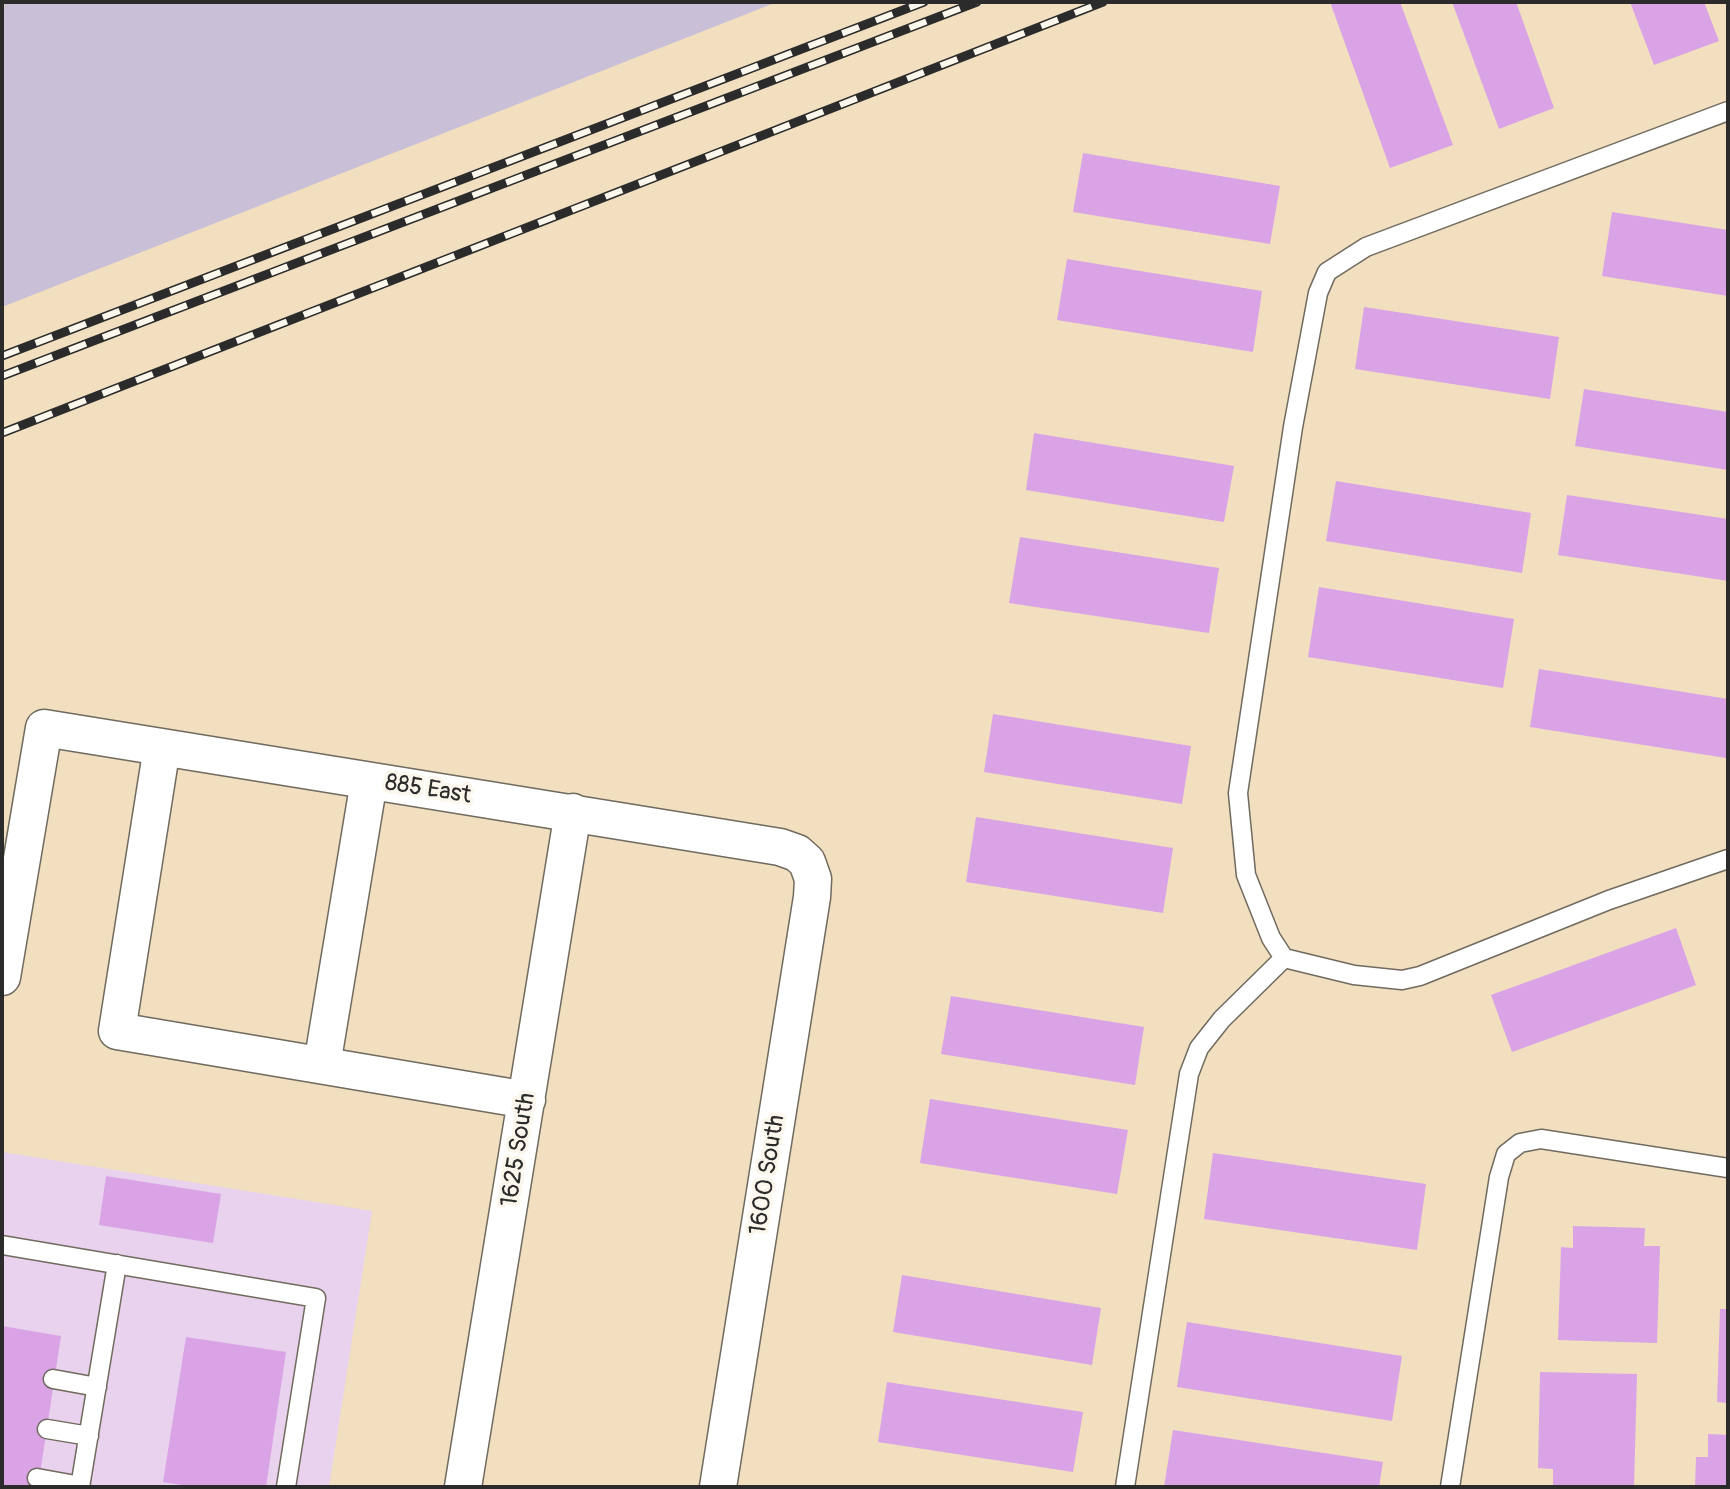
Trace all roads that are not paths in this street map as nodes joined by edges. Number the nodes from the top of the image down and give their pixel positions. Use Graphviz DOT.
graph roads {
  1 [pos="1728,111"];
  2 [pos="162,747"];
  3 [pos="369,781"];
  4 [pos="573,812"];
  5 [pos="1728,859"];
  6 [pos="807,862"];
  7 [pos="1284,958"];
  8 [pos="2,977"];
  9 [pos="322,1065"];
  10 [pos="527,1100"];
  11 [pos="1728,1168"];
  12 [pos="2,1245"];
  13 [pos="117,1264"];
  14 [pos="53,1379"];
  15 [pos="97,1387"];
  16 [pos="47,1429"];
  17 [pos="89,1436"];
  18 [pos="37,1478"];
  19 [pos="80,1487"];
  20 [pos="286,1487"];
  21 [pos="463,1487"];
  22 [pos="718,1487"];
  23 [pos="1125,1487"];
  24 [pos="1450,1487"];
  1 -- 7 [label="lane"];
  2 -- 3 [label="street, 885 East"];
  2 -- 8 [label="street, 885 East"];
  2 -- 9 [label="street"];
  3 -- 4 [label="street, 885 East"];
  3 -- 9 [label="street"];
  4 -- 6 [label="street, 885 East"];
  4 -- 10 [label="street, 1625 South"];
  5 -- 7 [label="lane"];
  6 -- 22 [label="street, 1600 South"];
  7 -- 23 [label="lane"];
  9 -- 10 [label="street"];
  10 -- 21 [label="street, 1625 South"];
  11 -- 24 [label="lane"];
  12 -- 13 [label="lane"];
  13 -- 15 [label="lane"];
  13 -- 20 [label="lane"];
  14 -- 15 [label="lane"];
  15 -- 17 [label="lane"];
  16 -- 17 [label="lane"];
  17 -- 19 [label="lane"];
  18 -- 19 [label="lane"];
}
